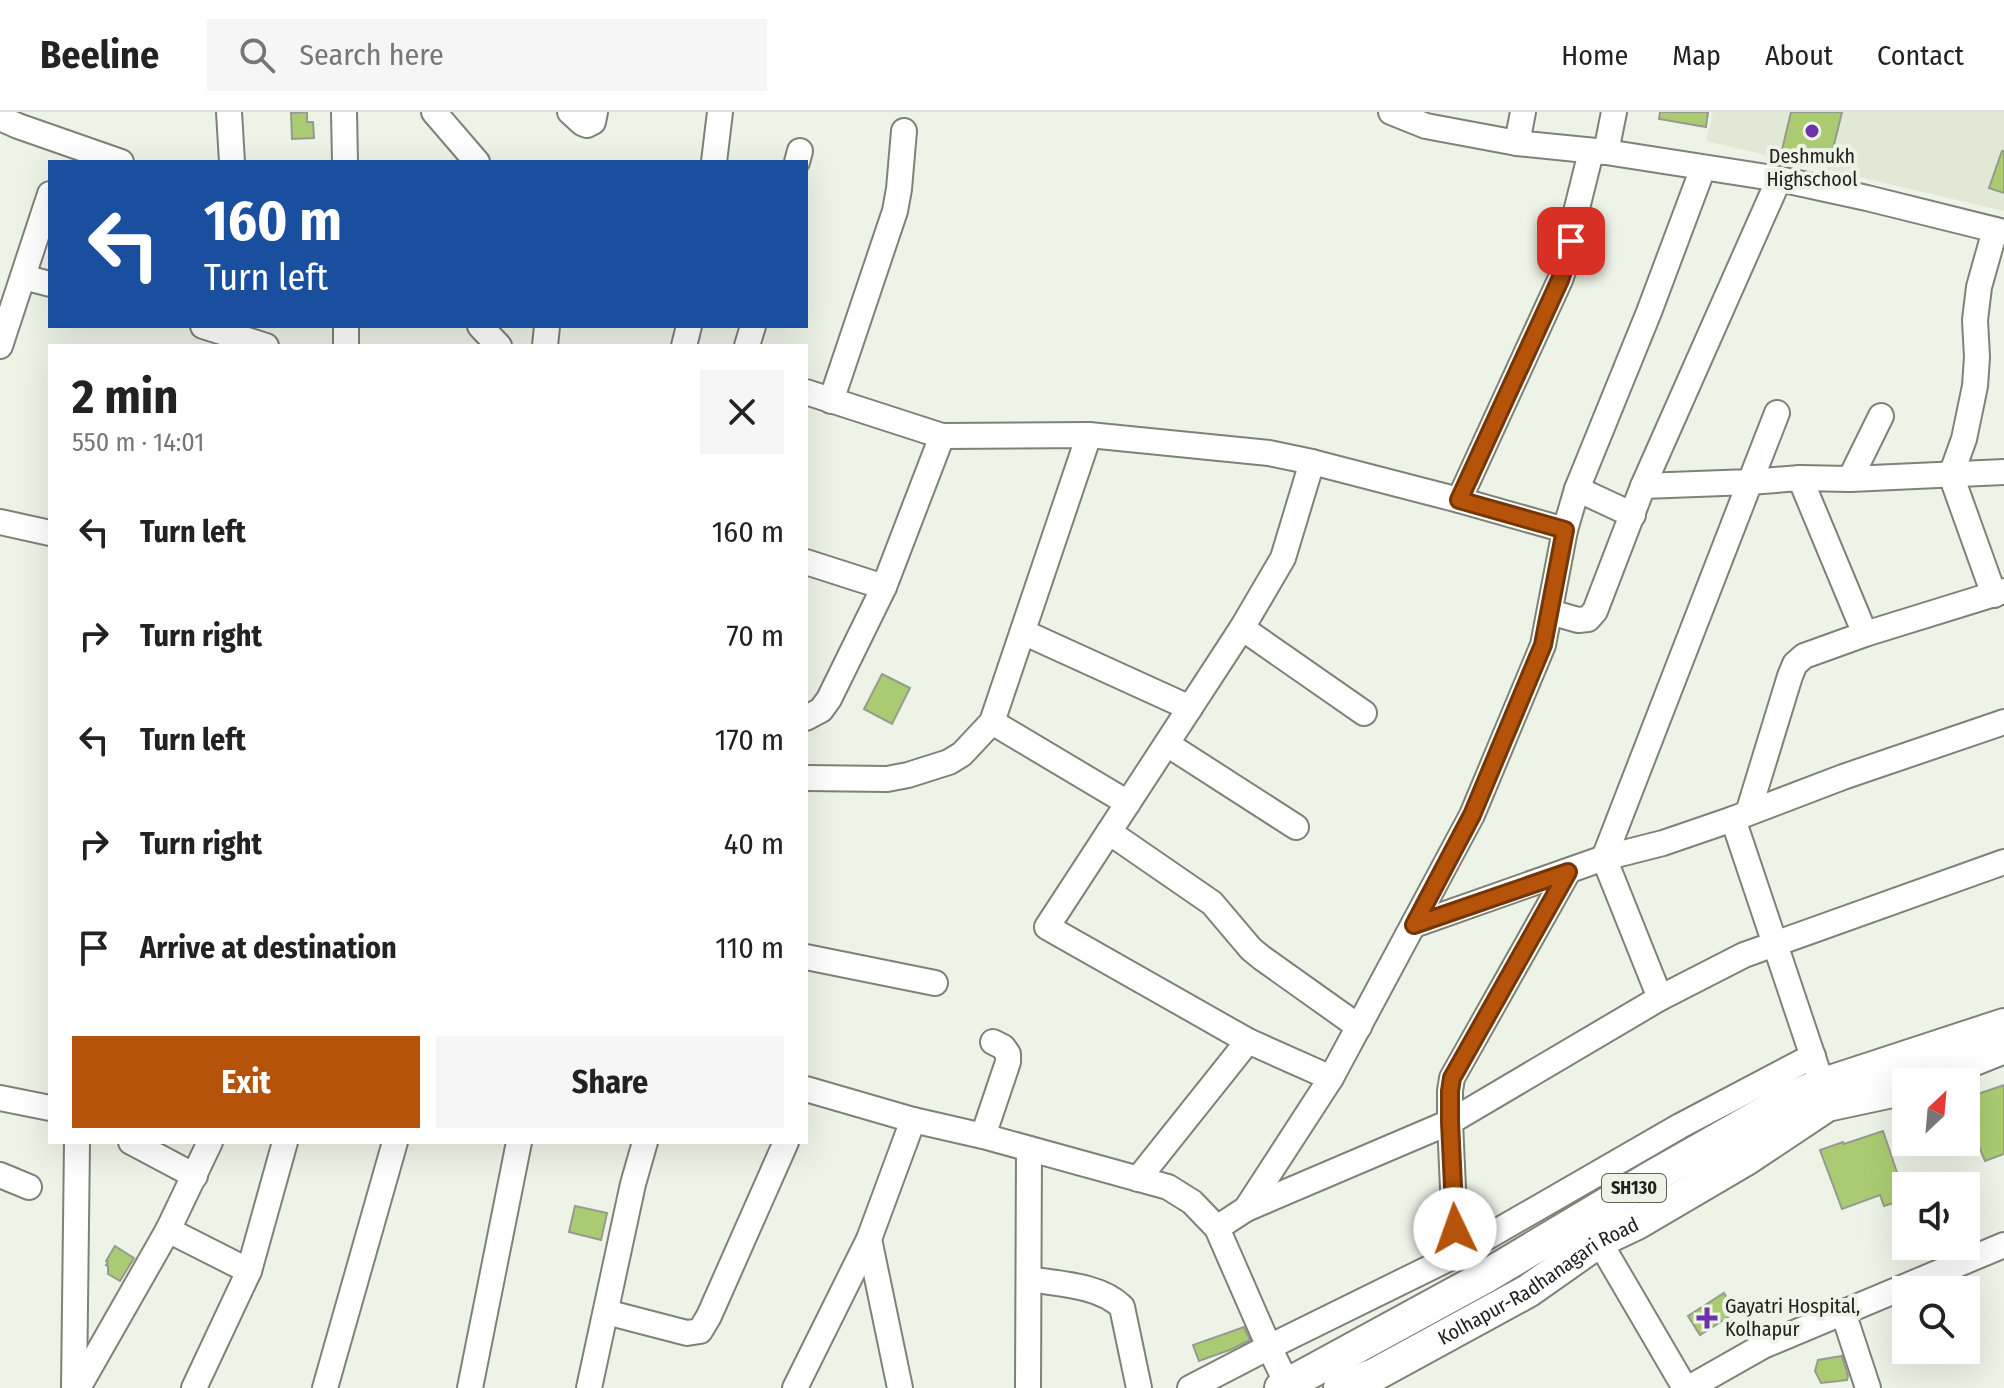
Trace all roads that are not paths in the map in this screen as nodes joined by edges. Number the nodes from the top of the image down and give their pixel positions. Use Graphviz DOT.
graph roads {
  1 [pos="229,112"];
  2 [pos="344,112"];
  3 [pos="434,112"];
  4 [pos="570,112"];
  5 [pos="595,112"];
  6 [pos="720,112"];
  7 [pos="1391,112"];
  8 [pos="1523,112"];
  9 [pos="1614,112"];
  10 [pos="0,118"];
  11 [pos="1428,119"];
  12 [pos="904,131"];
  13 [pos="1517,143"];
  14 [pos="1598,152"];
  15 [pos="64,153"];
  16 [pos="108,160"];
  17 [pos="232,160"];
  18 [pos="345,160"];
  19 [pos="475,160"];
  20 [pos="714,160"];
  21 [pos="1703,168"];
  22 [pos="1779,179"];
  23 [pos="48,200"];
  24 [pos="1999,231"];
  25 [pos="23,277"];
  26 [pos="48,283"];
  27 [pos="209,328"];
  28 [pos="482,328"];
  29 [pos="234,336"];
  30 [pos="260,344"];
  31 [pos="497,344"];
  32 [pos="0,346"];
  33 [pos="808,393"];
  34 [pos="831,401"];
  35 [pos="1777,413"];
  36 [pos="1881,416"];
  37 [pos="1089,435"];
  38 [pos="942,436"];
  39 [pos="1312,462"];
  40 [pos="2004,472"];
  41 [pos="1951,475"];
  42 [pos="1800,478"];
  43 [pos="1850,479"];
  44 [pos="1750,482"];
  45 [pos="1643,486"];
  46 [pos="1577,489"];
  47 [pos="1459,500"];
  48 [pos="1633,515"];
  49 [pos="0,522"];
  50 [pos="1565,530"];
  51 [pos="48,533"];
  52 [pos="808,563"];
  53 [pos="884,587"];
  54 [pos="1999,593"];
  55 [pos="1550,612"];
  56 [pos="1242,628"];
  57 [pos="1023,632"];
  58 [pos="1865,634"];
  59 [pos="1190,708"];
  60 [pos="1364,713"];
  61 [pos="808,717"];
  62 [pos="992,722"];
  63 [pos="2004,722"];
  64 [pos="1167,744"];
  65 [pos="808,778"];
  66 [pos="1128,803"];
  67 [pos="1740,816"];
  68 [pos="1296,827"];
  69 [pos="1109,832"];
  70 [pos="1604,858"];
  71 [pos="2004,862"];
  72 [pos="1568,872"];
  73 [pos="1414,925"];
  74 [pos="1774,943"];
  75 [pos="808,957"];
  76 [pos="935,983"];
  77 [pos="1660,998"];
  78 [pos="2004,1025"];
  79 [pos="1359,1027"];
  80 [pos="1248,1041"];
  81 [pos="993,1042"];
  82 [pos="2004,1047"];
  83 [pos="1952,1068"];
  84 [pos="1331,1078"];
  85 [pos="1821,1082"];
  86 [pos="1892,1089"];
  87 [pos="808,1092"];
  88 [pos="0,1098"];
  89 [pos="48,1108"];
  90 [pos="913,1120"];
  91 [pos="1450,1122"];
  92 [pos="983,1136"];
  93 [pos="77,1144"];
  94 [pos="135,1144"];
  95 [pos="209,1144"];
  96 [pos="284,1144"];
  97 [pos="394,1144"];
  98 [pos="519,1144"];
  99 [pos="644,1144"];
  100 [pos="785,1144"];
  101 [pos="1029,1149"];
  102 [pos="0,1175"];
  103 [pos="195,1176"];
  104 [pos="1138,1179"];
  105 [pos="29,1187"];
  106 [pos="1246,1209"];
  107 [pos="1217,1228"];
  108 [pos="168,1230"];
  109 [pos="1591,1230"];
  110 [pos="869,1239"];
  111 [pos="2004,1245"];
  112 [pos="1456,1255"];
  113 [pos="249,1271"];
  114 [pos="1029,1279"];
  115 [pos="606,1312"];
  116 [pos="1843,1312"];
  117 [pos="1269,1347"];
  118 [pos="1286,1387"];
  119 [pos="76,1388"];
  120 [pos="194,1388"];
  121 [pos="325,1388"];
  122 [pos="470,1388"];
  123 [pos="589,1388"];
  124 [pos="795,1388"];
  125 [pos="900,1388"];
  126 [pos="1028,1388"];
  127 [pos="1139,1388"];
  128 [pos="1190,1388"];
  129 [pos="1340,1388"];
  130 [pos="1687,1388"];
  131 [pos="1868,1388"];
  1 -- 17 [label="street"];
  2 -- 18 [label="street"];
  3 -- 19 [label="street"];
  4 -- 5 [label="street"];
  6 -- 20 [label="street"];
  7 -- 11 [label="street"];
  8 -- 13 [label="street"];
  9 -- 14 [label="street"];
  10 -- 15 [label="street"];
  11 -- 13 [label="street"];
  12 -- 34 [label="street"];
  13 -- 14 [label="street"];
  14 -- 21 [label="street"];
  14 -- 47 [label="street"];
  15 -- 16 [label="street"];
  21 -- 22 [label="street"];
  21 -- 46 [label="street"];
  22 -- 24 [label="street"];
  22 -- 45 [label="street"];
  23 -- 25 [label="street"];
  24 -- 41 [label="street"];
  25 -- 26 [label="street"];
  25 -- 32 [label="street"];
  27 -- 29 [label="street"];
  28 -- 31 [label="street"];
  29 -- 30 [label="street"];
  33 -- 34 [label="street"];
  34 -- 38 [label="street"];
  35 -- 44 [label="street"];
  36 -- 43 [label="street"];
  37 -- 38 [label="street"];
  37 -- 39 [label="street"];
  37 -- 57 [label="street"];
  38 -- 53 [label="street"];
  39 -- 47 [label="street"];
  39 -- 56 [label="street"];
  40 -- 41 [label="street"];
  41 -- 43 [label="street"];
  41 -- 54 [label="street"];
  42 -- 43 [label="street"];
  42 -- 44 [label="street"];
  42 -- 58 [label="street"];
  44 -- 45 [label="street"];
  44 -- 70 [label="street"];
  45 -- 48 [label="street"];
  46 -- 48 [label="street"];
  46 -- 50 [label="street"];
  47 -- 50 [label="street"];
  48 -- 55 [label="street"];
  49 -- 51 [label="street"];
  50 -- 55 [label="street"];
  52 -- 53 [label="street"];
  53 -- 61 [label="street"];
  54 -- 58 [label="street"];
  55 -- 73 [label="street"];
  56 -- 59 [label="street"];
  56 -- 60 [label="street"];
  57 -- 59 [label="street"];
  57 -- 62 [label="street"];
  58 -- 67 [label="street"];
  59 -- 64 [label="street"];
  62 -- 65 [label="street"];
  62 -- 66 [label="street"];
  63 -- 67 [label="street"];
  64 -- 66 [label="street"];
  64 -- 68 [label="street"];
  66 -- 69 [label="street"];
  67 -- 70 [label="street"];
  67 -- 74 [label="street"];
  69 -- 79 [label="street"];
  69 -- 80 [label="street"];
  70 -- 72 [label="street"];
  70 -- 77 [label="street"];
  71 -- 74 [label="street"];
  72 -- 73 [label="street"];
  72 -- 91 [label="street"];
  73 -- 79 [label="street"];
  74 -- 77 [label="street"];
  74 -- 85 [label="street"];
  75 -- 76 [label="street"];
  77 -- 91 [label="street"];
  78 -- 85 [label="main road"];
  79 -- 84 [label="street"];
  80 -- 84 [label="street"];
  80 -- 104 [label="street"];
  81 -- 92 [label="street"];
  82 -- 83 [label="main road"];
  84 -- 106 [label="street"];
  85 -- 86 [label="main road, Kolhapur-Radhanagari Road"];
  85 -- 109 [label="main road, Kolhapur-Radhanagari Road"];
  85 -- 112 [label="street"];
  87 -- 90 [label="street"];
  88 -- 89 [label="street"];
  90 -- 92 [label="street"];
  90 -- 110 [label="street"];
  91 -- 106 [label="street"];
  91 -- 112 [label="street"];
  92 -- 101 [label="street"];
  93 -- 119 [label="street"];
  94 -- 103 [label="street"];
  95 -- 103 [label="street"];
  96 -- 113 [label="street"];
  97 -- 121 [label="street"];
  98 -- 122 [label="street"];
  99 -- 115 [label="street"];
  100 -- 115 [label="street"];
  101 -- 104 [label="street"];
  101 -- 114 [label="street"];
  102 -- 105 [label="street"];
  103 -- 108 [label="street"];
  104 -- 107 [label="street"];
  106 -- 107 [label="street"];
  107 -- 117 [label="street"];
  108 -- 113 [label="street"];
  108 -- 119 [label="street"];
  109 -- 118 [label="main road, SH130"];
  109 -- 129 [label="main road, Kolhapur-Radhanagari Road"];
  109 -- 130 [label="street"];
  110 -- 124 [label="street"];
  110 -- 125 [label="street"];
  111 -- 116 [label="street"];
  112 -- 117 [label="street"];
  113 -- 120 [label="street"];
  114 -- 126 [label="street"];
  114 -- 127 [label="street"];
  115 -- 123 [label="street"];
  116 -- 130 [label="street"];
  116 -- 131 [label="street"];
  117 -- 118 [label="street"];
  117 -- 128 [label="street"];
}
